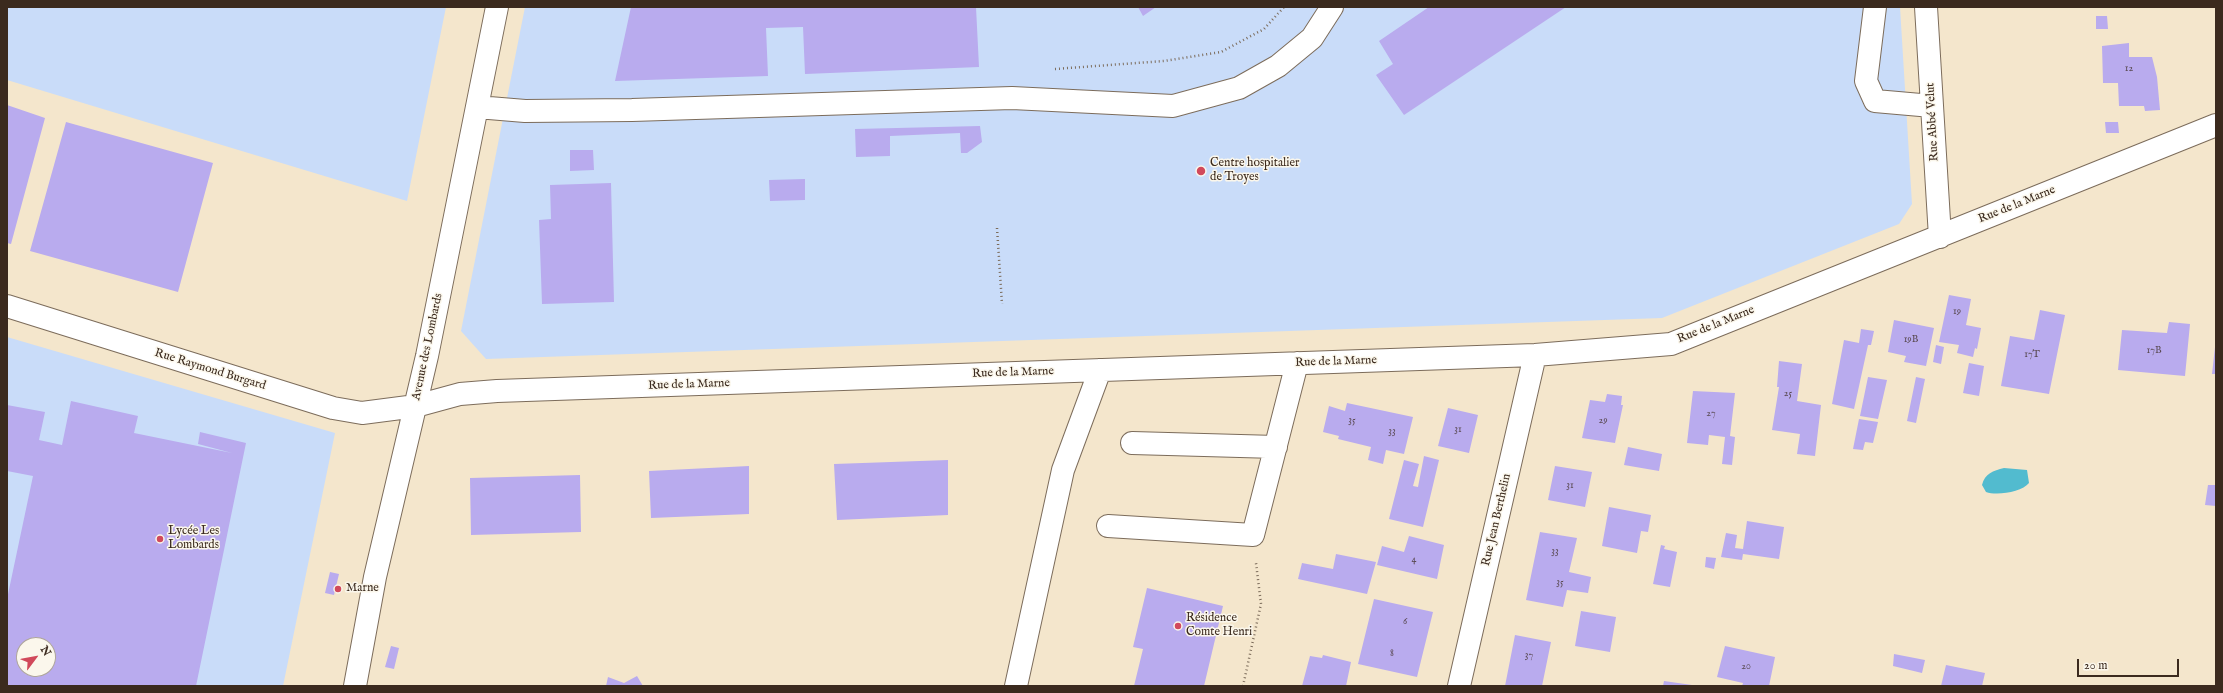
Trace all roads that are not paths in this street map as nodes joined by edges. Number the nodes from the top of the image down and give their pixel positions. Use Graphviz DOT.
graph roads {
  1 [pos="497,7"];
  2 [pos="1332,7"];
  3 [pos="1875,7"];
  4 [pos="1926,7"];
  5 [pos="1932,106"];
  6 [pos="477,107"];
  7 [pos="2216,125"];
  8 [pos="1940,237"];
  9 [pos="7,306"];
  10 [pos="1535,355"];
  11 [pos="1297,363"];
  12 [pos="1100,370"];
  13 [pos="416,406"];
  14 [pos="1132,443"];
  15 [pos="1276,447"];
  16 [pos="1108,526"];
  17 [pos="355,686"];
  18 [pos="1016,686"];
  19 [pos="1459,686"];
  1 -- 6 [label="street, Avenue des Lombards"];
  2 -- 6 [label="street"];
  3 -- 5 [label="street"];
  4 -- 5 [label="street, Rue Abbé Velut"];
  5 -- 8 [label="street, Rue Abbé Velut"];
  6 -- 13 [label="street, Avenue des Lombards"];
  7 -- 8 [label="street, Rue de la Marne"];
  8 -- 10 [label="street, Rue de la Marne"];
  9 -- 13 [label="street, Rue Raymond Burgard"];
  10 -- 11 [label="street, Rue de la Marne"];
  10 -- 19 [label="street, Rue Jean Berthelin"];
  11 -- 12 [label="street, Rue de la Marne"];
  11 -- 15 [label="street"];
  12 -- 13 [label="street, Rue de la Marne"];
  12 -- 18 [label="street"];
  13 -- 17 [label="street, Avenue des Lombards"];
  14 -- 15 [label="street"];
  15 -- 16 [label="street"];
}
